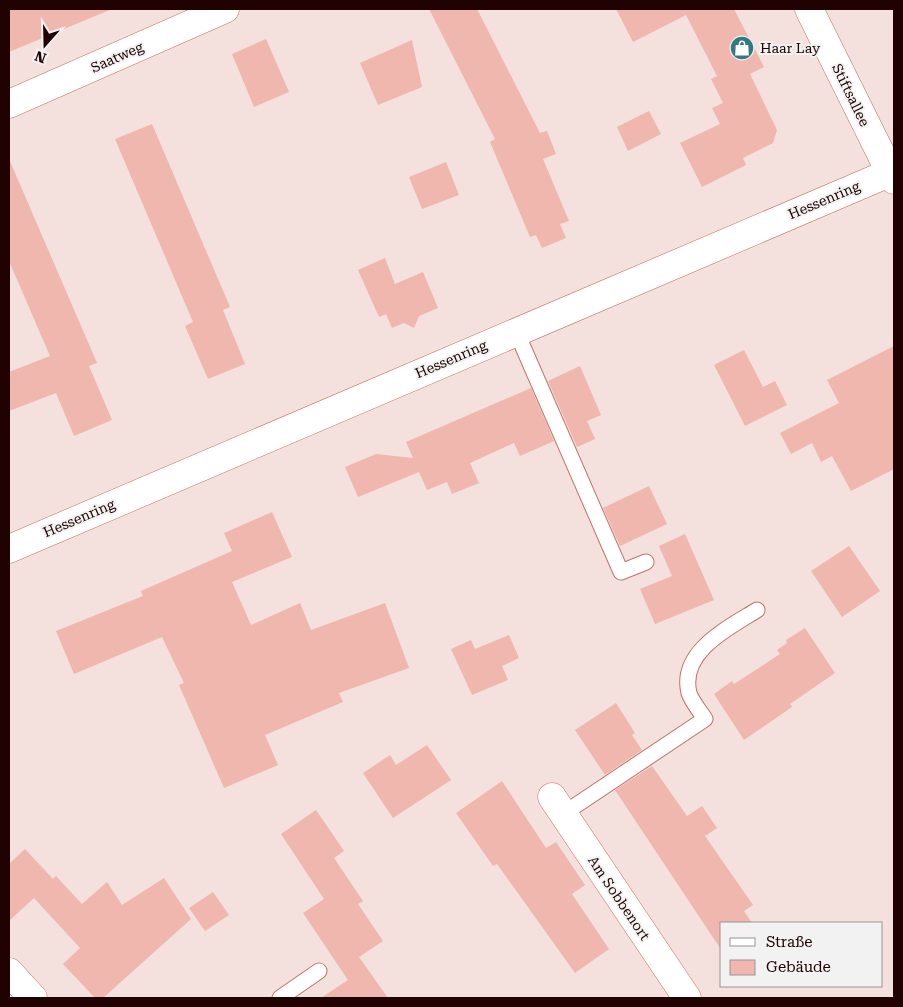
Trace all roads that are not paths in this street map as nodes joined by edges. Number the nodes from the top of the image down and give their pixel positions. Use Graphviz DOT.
graph roads {
  1 [pos="225,9"];
  2 [pos="809,9"];
  3 [pos="9,104"];
  4 [pos="893,174"];
  5 [pos="516,331"];
  6 [pos="9,549"];
  7 [pos="646,562"];
  8 [pos="757,610"];
  9 [pos="557,806"];
  10 [pos="319,970"];
  11 [pos="9,972"];
  12 [pos="33,998"];
  13 [pos="280,998"];
  14 [pos="687,998"];
  1 -- 3 [label="street, Saatweg"];
  2 -- 4 [label="street, Stiftsallee"];
  4 -- 5 [label="street, Hessenring"];
  5 -- 6 [label="street, Hessenring"];
  5 -- 7 [label="lane"];
  8 -- 9 [label="lane"];
  9 -- 14 [label="street, Am Sobbenort"];
  10 -- 13 [label="lane"];
  11 -- 12 [label="street"];
}
